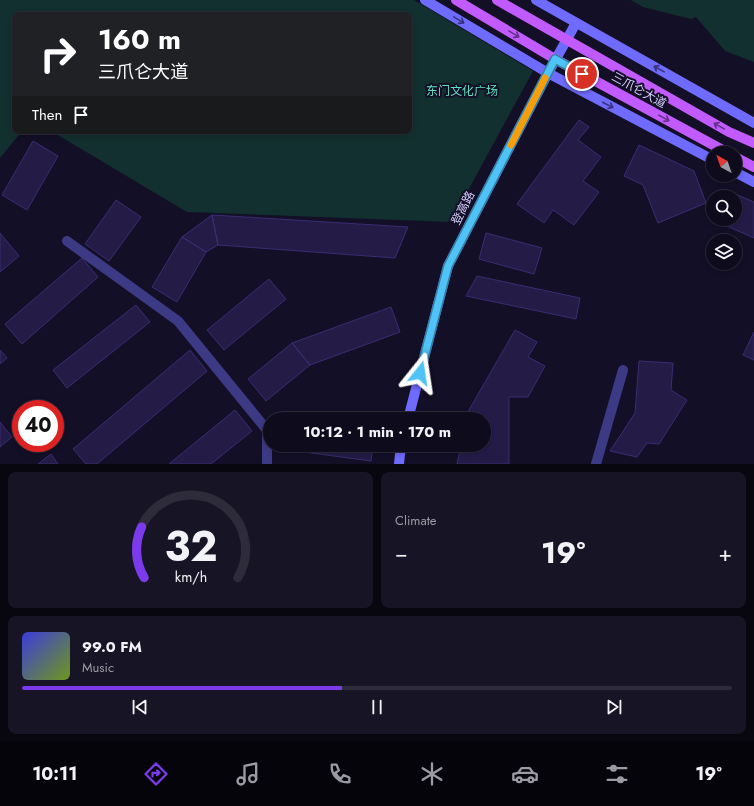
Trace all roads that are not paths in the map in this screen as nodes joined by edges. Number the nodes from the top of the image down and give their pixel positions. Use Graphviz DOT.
graph roads {
  1 [pos="425,0"];
  2 [pos="456,0"];
  3 [pos="497,0"];
  4 [pos="536,0"];
  5 [pos="576,23"];
  6 [pos="566,40"];
  7 [pos="555,59"];
  8 [pos="548,73"];
  9 [pos="754,123"];
  10 [pos="754,143"];
  11 [pos="715,146"];
  12 [pos="706,156"];
  13 [pos="742,161"];
  14 [pos="754,167"];
  15 [pos="742,176"];
  16 [pos="754,182"];
  17 [pos="68,241"];
  18 [pos="623,370"];
  19 [pos="410,412"];
  20 [pos="400,452"];
  21 [pos="267,464"];
  22 [pos="399,464"];
  23 [pos="596,464"];
  1 -- 8 [label="main road, one-way"];
  2 -- 7 [label="main road, 三爪仑大道, one-way"];
  3 -- 6 [label="main road, 三爪仑大道"];
  4 -- 5 [label="main road"];
  5 -- 6 [label="main road, 登高路"];
  9 -- 5 [label="main road, one-way"];
  6 -- 7 [label="main road, 登高路"];
  10 -- 6 [label="main road, 三爪仑大道, one-way"];
  7 -- 8 [label="main road, 登高路"];
  7 -- 11 [label="main road, 三爪仑大道, one-way"];
  8 -- 12 [label="main road, one-way"];
  8 -- 19 [label="main road, 登高路"];
  13 -- 14 [label="main road"];
  15 -- 16 [label="main road"];
  17 -- 21 [label="street"];
  18 -- 23 [label="street"];
  20 -- 22 [label="main road"];
}
